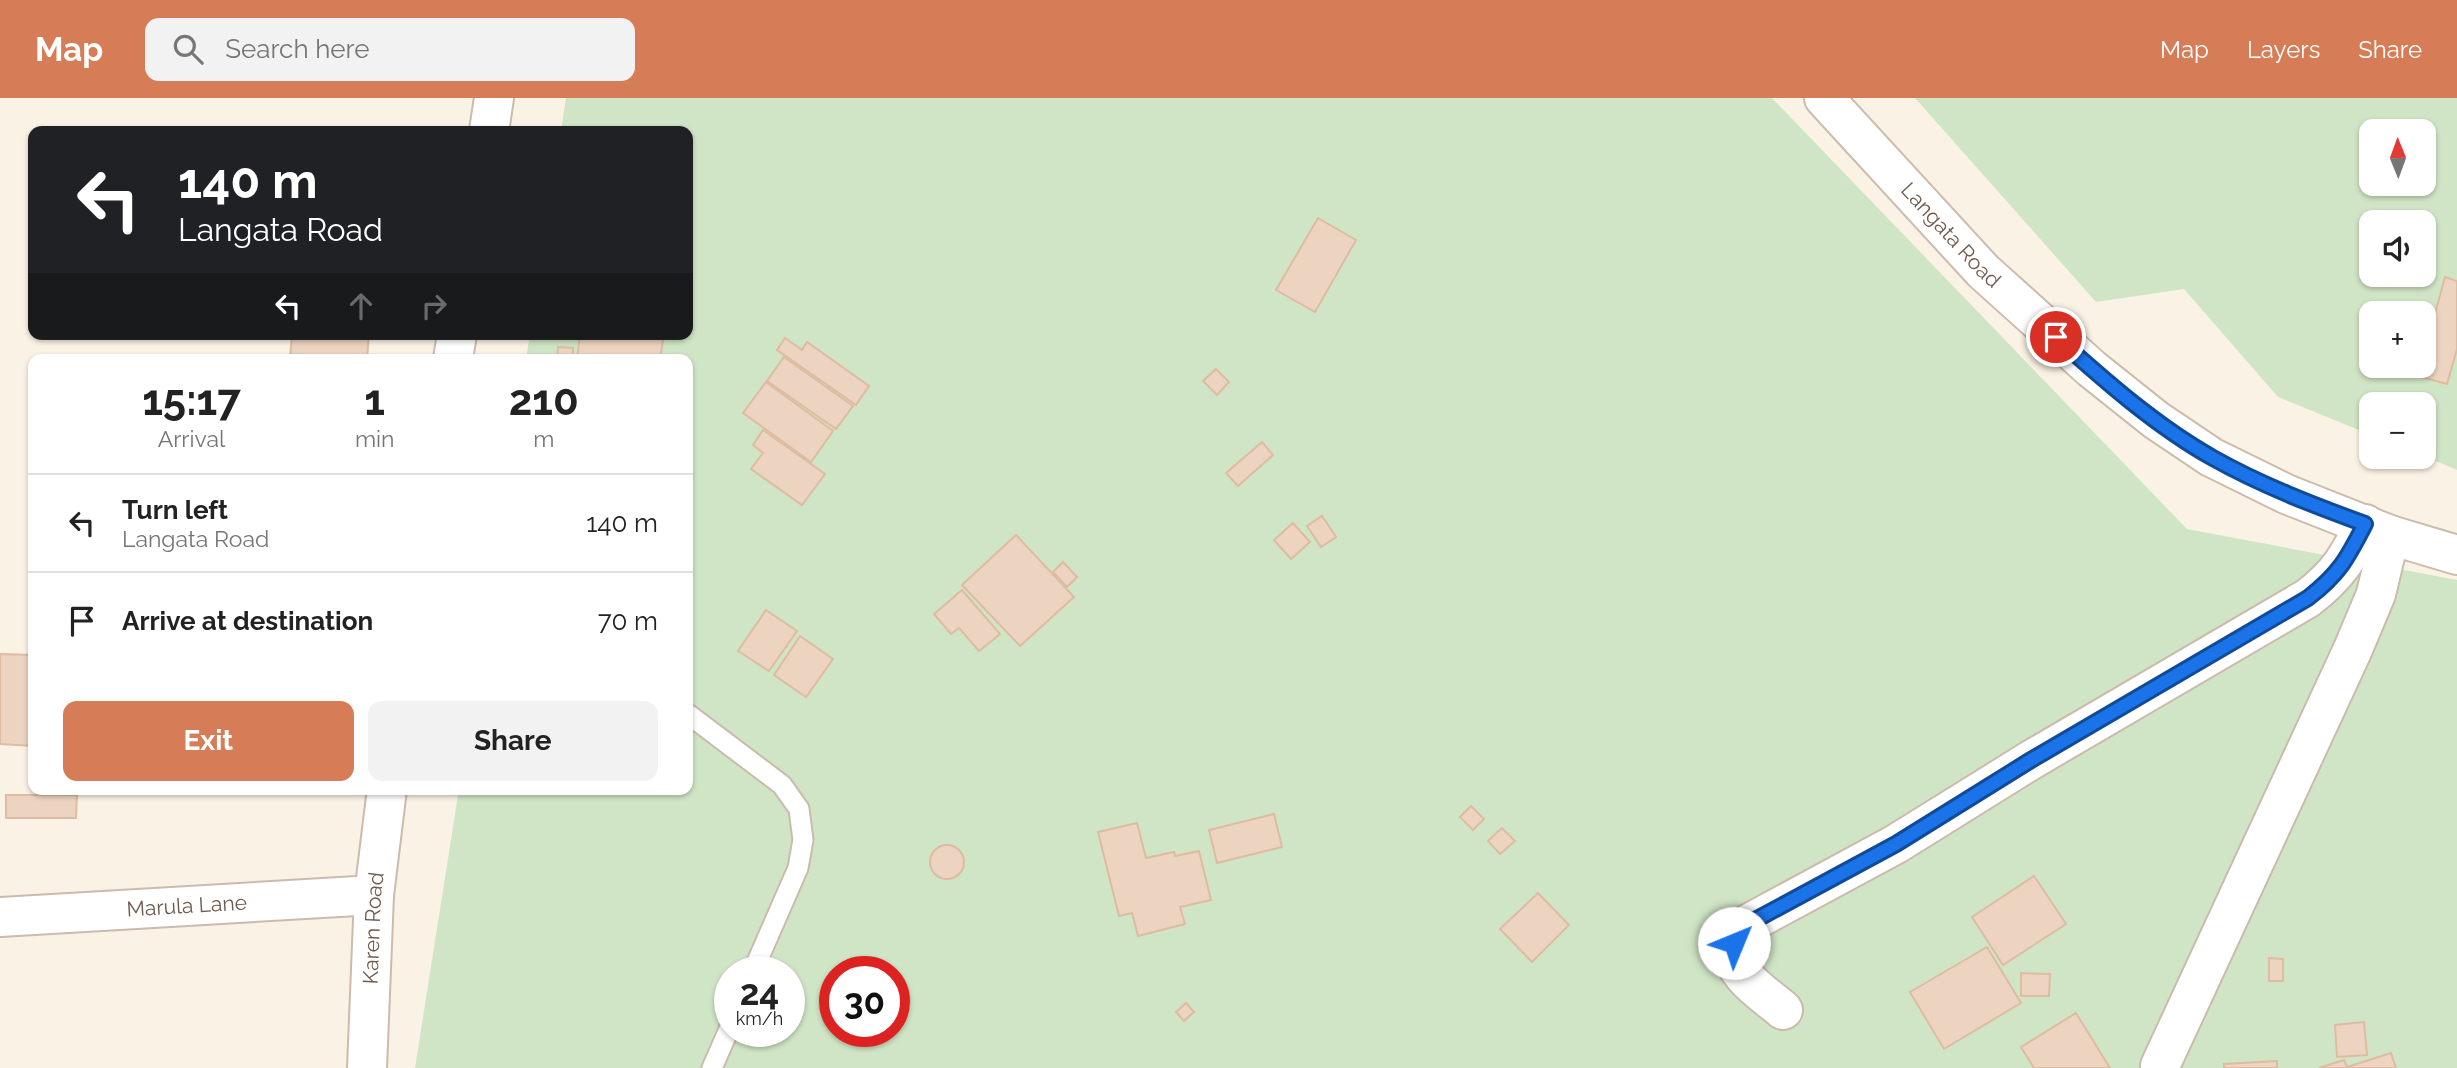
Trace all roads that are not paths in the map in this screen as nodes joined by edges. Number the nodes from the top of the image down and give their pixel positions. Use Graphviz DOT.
graph roads {
  1 [pos="494,98"];
  2 [pos="1825,98"];
  3 [pos="490,126"];
  4 [pos="2377,530"];
  5 [pos="2457,555"];
  6 [pos="693,719"];
  7 [pos="386,795"];
  8 [pos="374,895"];
  9 [pos="0,917"];
  10 [pos="760,956"];
  11 [pos="1783,1010"];
  12 [pos="721,1047"];
  13 [pos="2160,1066"];
  14 [pos="367,1068"];
  15 [pos="712,1068"];
  1 -- 3 [label="street"];
  2 -- 4 [label="street, Langata Road"];
  4 -- 5 [label="street, Langata Road"];
  4 -- 11 [label="street"];
  4 -- 13 [label="street"];
  6 -- 10 [label="lane"];
  7 -- 8 [label="street, Karen Road"];
  8 -- 9 [label="street, Marula Lane"];
  8 -- 14 [label="street, Karen Road"];
  12 -- 15 [label="lane"];
}
